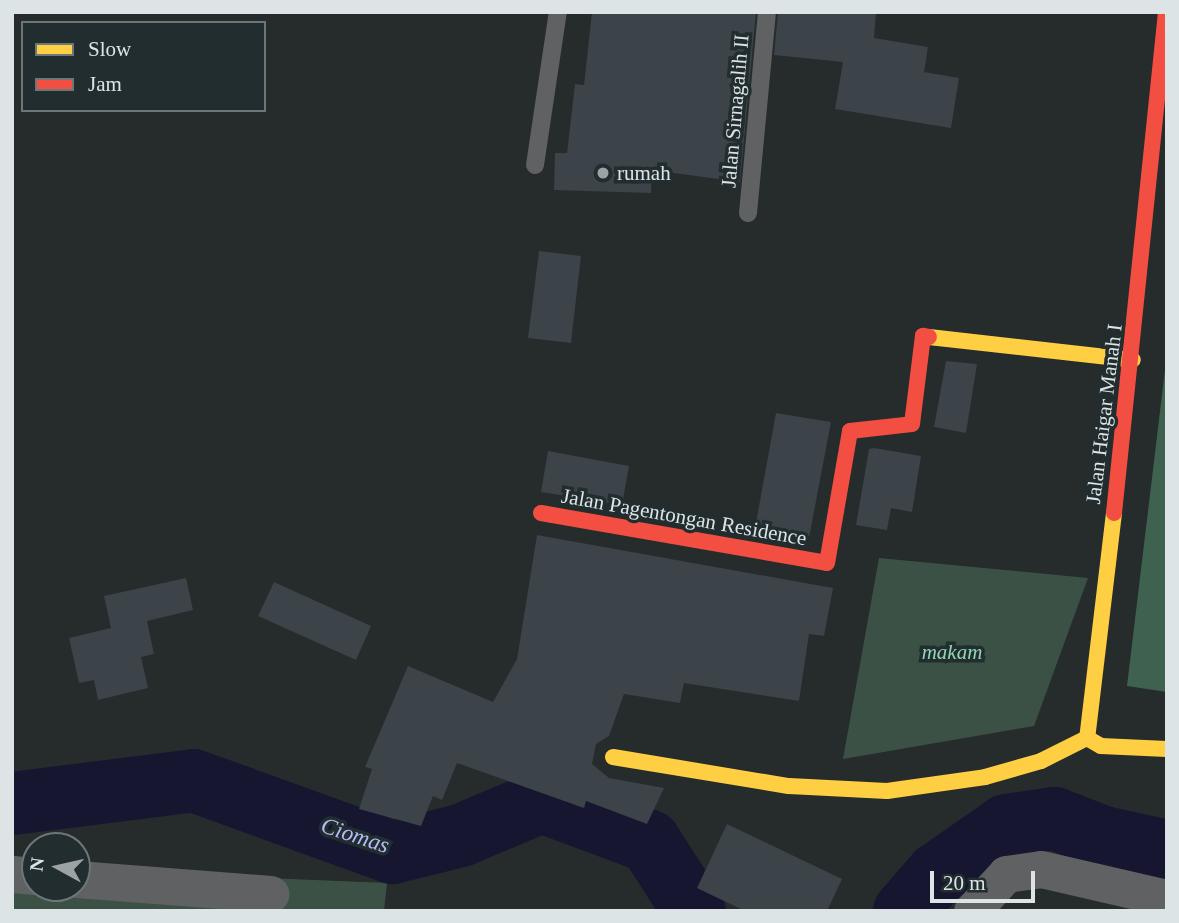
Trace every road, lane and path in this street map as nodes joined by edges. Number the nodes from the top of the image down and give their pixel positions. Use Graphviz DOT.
graph roads {
  1 [pos="558,12"];
  2 [pos="767,12"];
  3 [pos="1166,12"];
  4 [pos="535,165"];
  5 [pos="748,214"];
  6 [pos="1133,360"];
  7 [pos="541,513"];
  8 [pos="1087,738"];
  9 [pos="1167,750"];
  10 [pos="613,757"];
  11 [pos="91,880"];
  12 [pos="270,894"];
  13 [pos="1167,898"];
  14 [pos="971,911"];
  1 -- 4 [label="lane"];
  2 -- 5 [label="lane, Jalan Sirnagalih II"];
  3 -- 6 [label="street, Jalan Haigar Manah I"];
  6 -- 7 [label="street, Jalan Pagentongan Residence"];
  6 -- 8 [label="street, Jalan Haigar Manah I"];
  8 -- 9 [label="street"];
  8 -- 10 [label="street"];
  11 -- 12 [label="street"];
  13 -- 14 [label="street"];
}
